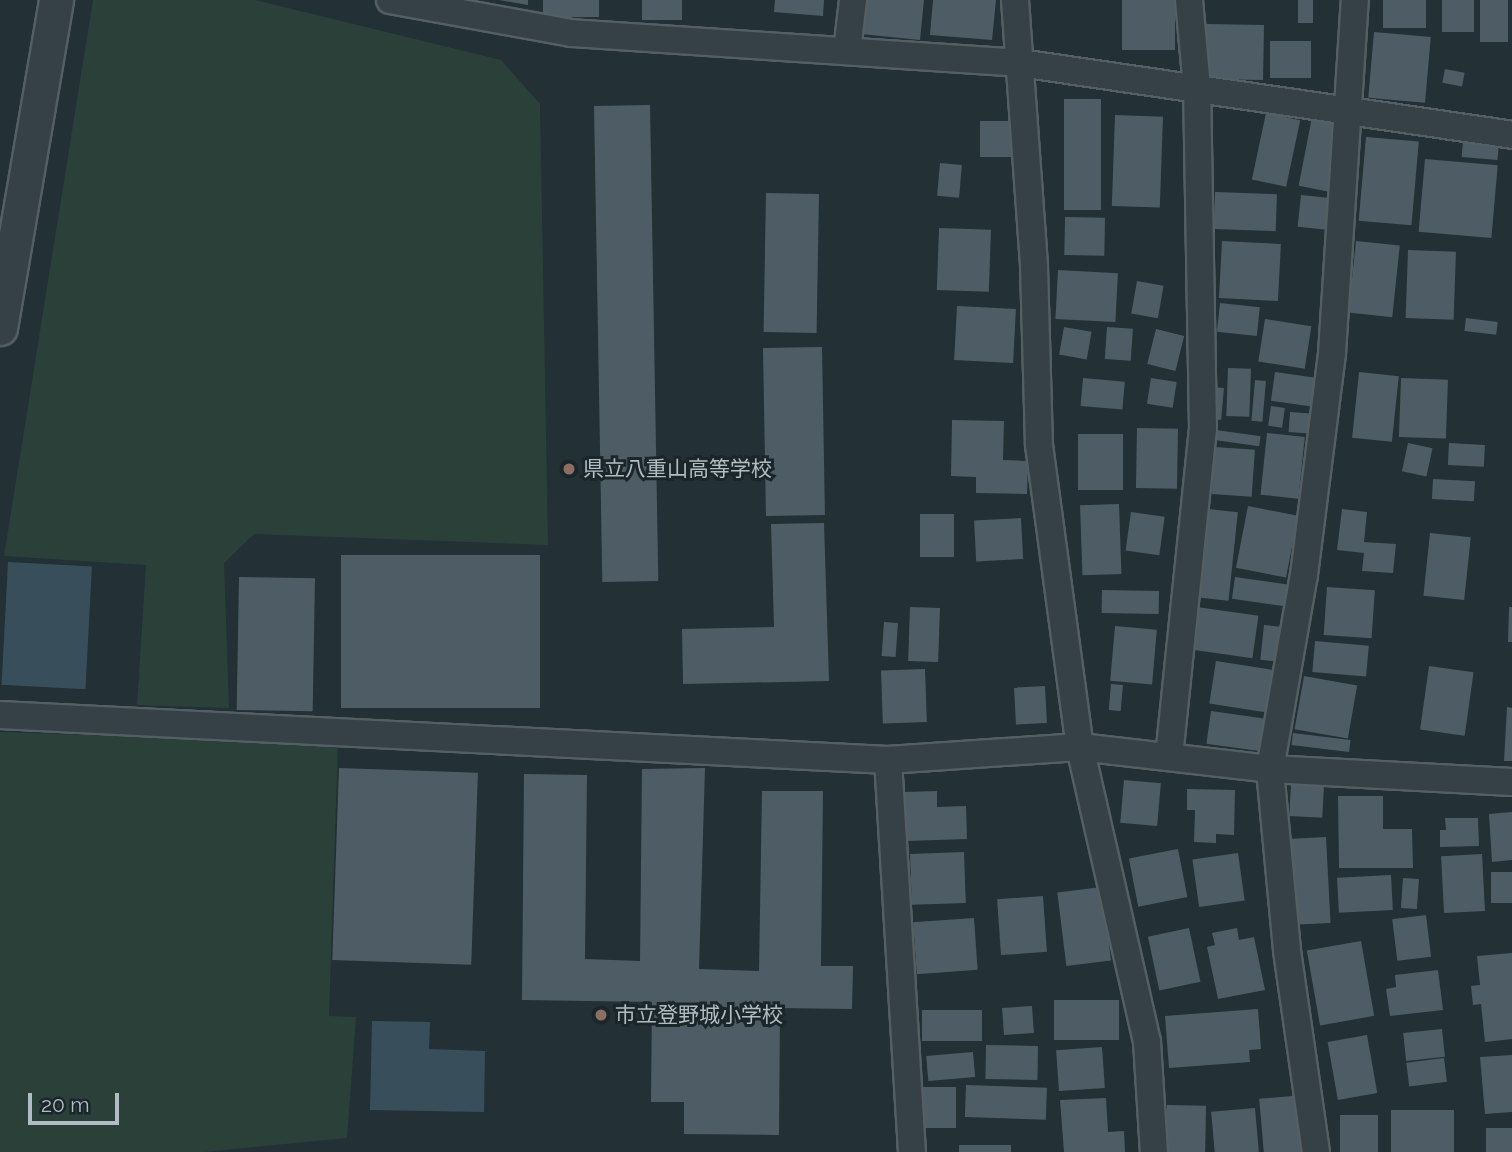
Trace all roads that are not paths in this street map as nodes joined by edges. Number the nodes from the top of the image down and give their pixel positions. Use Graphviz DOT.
graph roads {
  1 [pos="56,0"];
  2 [pos="390,0"];
  3 [pos="853,0"];
  4 [pos="1015,0"];
  5 [pos="1189,0"];
  6 [pos="1355,0"];
  7 [pos="454,4"];
  8 [pos="847,51"];
  9 [pos="1020,63"];
  10 [pos="1197,88"];
  11 [pos="1347,110"];
  12 [pos="1512,135"];
  13 [pos="0,327"];
  14 [pos="0,715"];
  15 [pos="1080,747"];
  16 [pos="1169,757"];
  17 [pos="888,760"];
  18 [pos="1270,769"];
  19 [pos="1512,782"];
  20 [pos="912,1152"];
  21 [pos="1154,1152"];
  22 [pos="1315,1152"];
  1 -- 13 [label="street"];
  2 -- 7 [label="street"];
  3 -- 8 [label="street"];
  4 -- 9 [label="street"];
  5 -- 10 [label="street"];
  6 -- 11 [label="street"];
  7 -- 8 [label="street"];
  8 -- 9 [label="street"];
  9 -- 10 [label="street"];
  9 -- 15 [label="street"];
  10 -- 11 [label="street"];
  10 -- 16 [label="street"];
  11 -- 12 [label="street"];
  11 -- 18 [label="street"];
  14 -- 17 [label="street"];
  15 -- 16 [label="street"];
  15 -- 17 [label="street"];
  15 -- 21 [label="street"];
  16 -- 18 [label="street"];
  17 -- 20 [label="street"];
  18 -- 19 [label="street"];
  18 -- 22 [label="street"];
}
